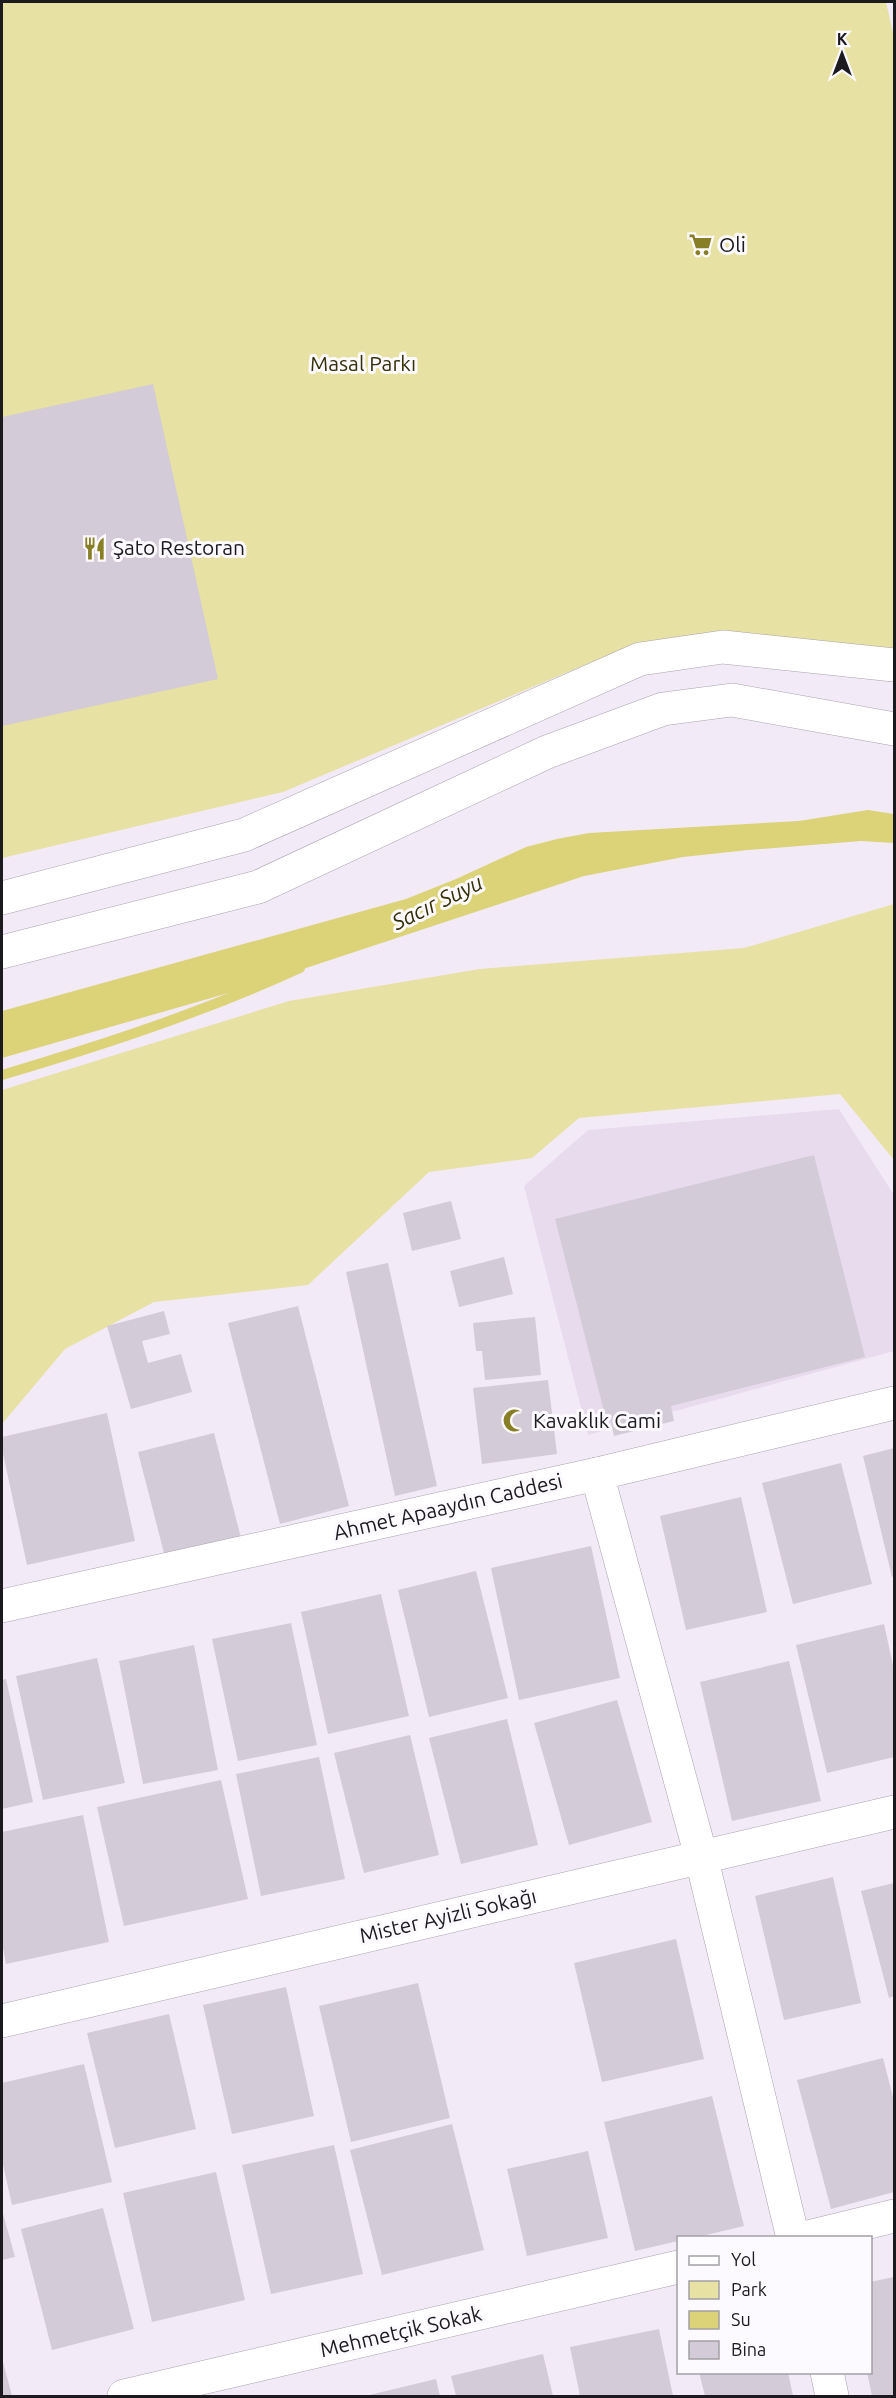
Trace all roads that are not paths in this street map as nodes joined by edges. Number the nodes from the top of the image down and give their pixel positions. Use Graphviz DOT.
graph roads {
  1 [pos="894,666"];
  2 [pos="894,729"];
  3 [pos="2,898"];
  4 [pos="2,952"];
  5 [pos="894,1403"];
  6 [pos="597,1474"];
  7 [pos="2,1606"];
  8 [pos="894,1812"];
  9 [pos="701,1856"];
  10 [pos="2,2021"];
  11 [pos="894,2216"];
  12 [pos="793,2236"];
  13 [pos="812,2236"];
  14 [pos="677,2267"];
  15 [pos="826,2374"];
  16 [pos="124,2397"];
  17 [pos="832,2397"];
  1 -- 3 [label="street"];
  2 -- 4 [label="street"];
  5 -- 6 [label="street, Ahmet Apaaydın Caddesi"];
  6 -- 7 [label="street, Ahmet Apaaydın Caddesi"];
  6 -- 9 [label="street"];
  8 -- 9 [label="street, Mister Ayizli Sokağı"];
  9 -- 10 [label="street, Mister Ayizli Sokağı"];
  9 -- 12 [label="street"];
  11 -- 13 [label="street"];
  14 -- 16 [label="street, Mehmetçik Sokak"];
  15 -- 17 [label="street"];
}
